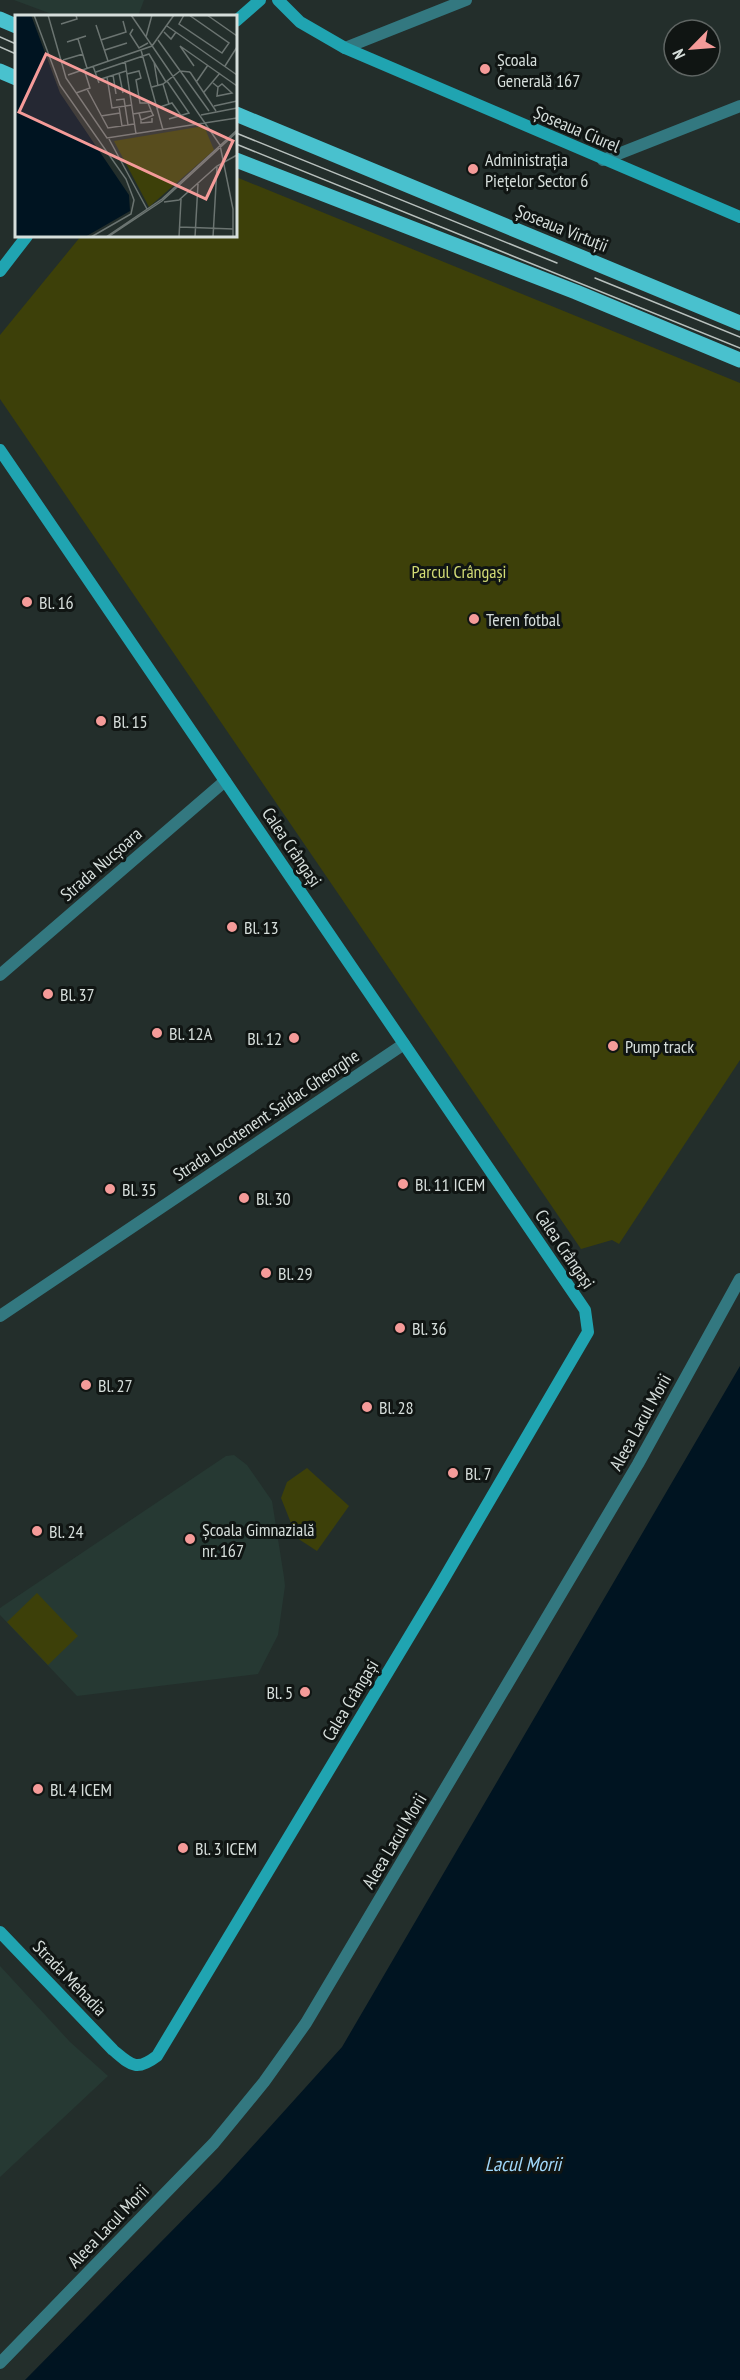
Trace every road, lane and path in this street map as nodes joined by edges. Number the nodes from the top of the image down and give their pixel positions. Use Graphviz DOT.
graph roads {
  1 [pos="260,0"];
  2 [pos="278,0"];
  3 [pos="466,0"];
  4 [pos="0,19"];
  5 [pos="237,20"];
  6 [pos="15,26"];
  7 [pos="345,48"];
  8 [pos="0,71"];
  9 [pos="15,78"];
  10 [pos="740,106"];
  11 [pos="237,114"];
  12 [pos="237,160"];
  13 [pos="603,160"];
  14 [pos="740,217"];
  15 [pos="26,237"];
  16 [pos="0,271"];
  17 [pos="740,323"];
  18 [pos="740,360"];
  19 [pos="0,450"];
  20 [pos="225,781"];
  21 [pos="0,975"];
  22 [pos="404,1044"];
  23 [pos="740,1279"];
  24 [pos="0,1316"];
  25 [pos="0,1932"];
  26 [pos="113,2050"];
  27 [pos="0,2363"];
  1 -- 5 [label="street"];
  2 -- 7 [label="street, Șoseaua Ciurel"];
  3 -- 7 [label="street"];
  4 -- 6 [label="main road"];
  7 -- 13 [label="street, Șoseaua Ciurel"];
  8 -- 9 [label="main road"];
  10 -- 13 [label="street"];
  11 -- 17 [label="main road, Șoseaua Virtuții"];
  12 -- 18 [label="main road"];
  13 -- 14 [label="street, Șoseaua Ciurel"];
  15 -- 16 [label="street"];
  19 -- 20 [label="street, Calea Crângași"];
  20 -- 21 [label="street, Strada Nucșoara"];
  20 -- 22 [label="street, Calea Crângași"];
  22 -- 24 [label="street, Strada Locotenent Saidac Gheorghe"];
  22 -- 26 [label="street, Calea Crângași"];
  23 -- 27 [label="street, Aleea Lacul Morii"];
  25 -- 26 [label="street, Strada Mehadia"];
}
